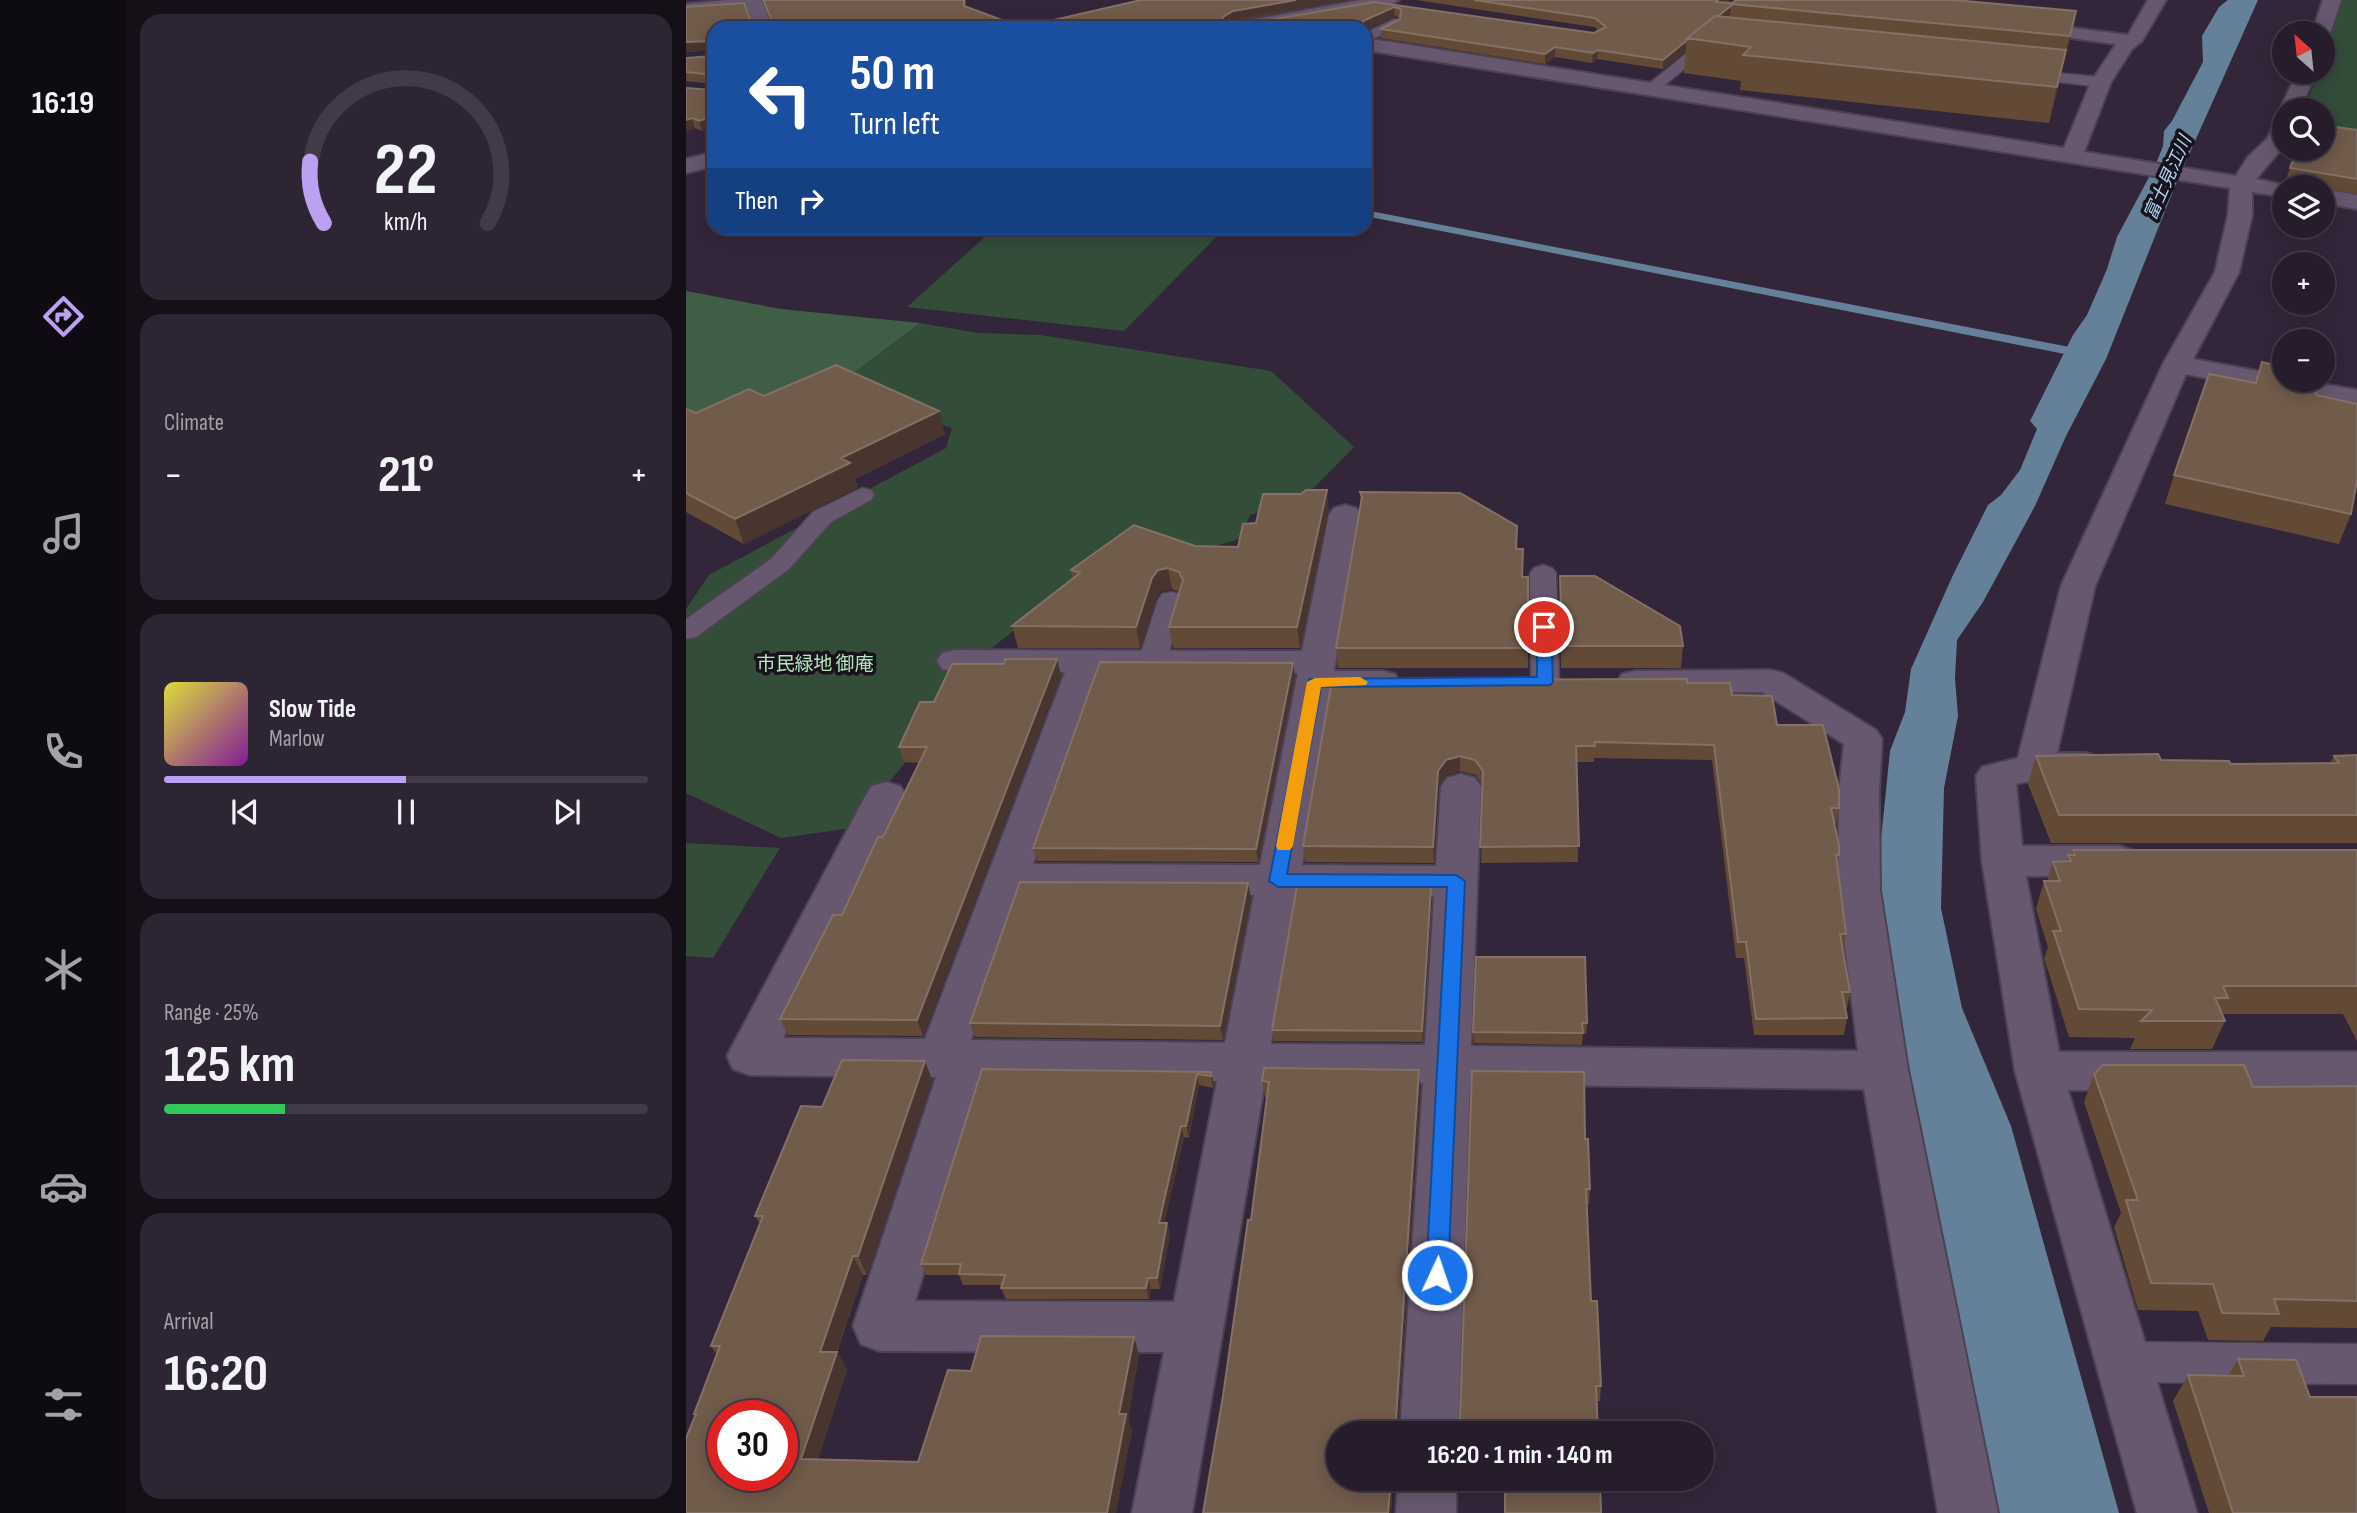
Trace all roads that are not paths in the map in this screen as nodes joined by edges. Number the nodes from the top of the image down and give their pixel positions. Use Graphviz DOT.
graph roads {
  1 [pos="1761,0"];
  2 [pos="2157,0"];
  3 [pos="2332,0"];
  4 [pos="753,1"];
  5 [pos="1388,6"];
  6 [pos="686,9"];
  7 [pos="761,21"];
  8 [pos="1287,21"];
  9 [pos="2324,21"];
  10 [pos="1995,22"];
  11 [pos="1372,29"];
  12 [pos="1424,33"];
  13 [pos="2133,41"];
  14 [pos="1708,42"];
  15 [pos="1730,44"];
  16 [pos="1372,45"];
  17 [pos="1529,49"];
  18 [pos="1396,50"];
  19 [pos="1503,66"];
  20 [pos="2007,73"];
  21 [pos="2101,82"];
  22 [pos="1650,90"];
  23 [pos="2272,146"];
  24 [pos="2071,157"];
  25 [pos="707,161"];
  26 [pos="686,166"];
  27 [pos="2233,182"];
  28 [pos="2272,188"];
  29 [pos="2335,198"];
  30 [pos="2357,202"];
  31 [pos="2177,364"];
  32 [pos="2357,399"];
  33 [pos="862,495"];
  34 [pos="1345,515"];
  35 [pos="1544,573"];
  36 [pos="1171,600"];
  37 [pos="686,631"];
  38 [pos="955,661"];
  39 [pos="1087,661"];
  40 [pos="1152,662"];
  41 [pos="1316,672"];
  42 [pos="1409,682"];
  43 [pos="1558,682"];
  44 [pos="2035,766"];
  45 [pos="2115,766"];
  46 [pos="1461,786"];
  47 [pos="886,795"];
  48 [pos="2003,861"];
  49 [pos="2152,861"];
  50 [pos="1006,879"];
  51 [pos="1278,881"];
  52 [pos="1456,881"];
  53 [pos="954,1059"];
  54 [pos="1244,1062"];
  55 [pos="1447,1064"];
  56 [pos="1884,1070"];
  57 [pos="2039,1071"];
  58 [pos="2357,1071"];
  59 [pos="1195,1326"];
  60 [pos="2125,1362"];
  61 [pos="2357,1364"];
  62 [pos="1431,1421"];
  63 [pos="1427,1491"];
  64 [pos="1162,1513"];
  65 [pos="1426,1513"];
  66 [pos="1968,1513"];
  67 [pos="2167,1513"];
  1 -- 14 [label="lane"];
  2 -- 13 [label="street"];
  3 -- 9 [label="street"];
  4 -- 6 [label="street"];
  4 -- 7 [label="street"];
  5 -- 8 [label="street"];
  5 -- 11 [label="lane"];
  10 -- 13 [label="street"];
  12 -- 18 [label="street"];
  13 -- 21 [label="street"];
  14 -- 15 [label="lane"];
  14 -- 22 [label="lane"];
  16 -- 18 [label="street"];
  17 -- 19 [label="street"];
  18 -- 19 [label="street"];
  19 -- 22 [label="street"];
  20 -- 21 [label="lane"];
  21 -- 24 [label="street"];
  22 -- 24 [label="street"];
  23 -- 27 [label="street"];
  24 -- 27 [label="street"];
  25 -- 26 [label="street"];
  27 -- 28 [label="street"];
  27 -- 31 [label="street"];
  29 -- 30 [label="street"];
  31 -- 32 [label="street"];
  31 -- 44 [label="street"];
  33 -- 37 [label="lane"];
  34 -- 41 [label="street"];
  35 -- 43 [label="lane"];
  36 -- 40 [label="lane"];
  38 -- 39 [label="street"];
  39 -- 40 [label="street"];
  39 -- 50 [label="street"];
  40 -- 41 [label="street"];
  41 -- 42 [label="street"];
  41 -- 51 [label="street"];
  43 -- 56 [label="street"];
  44 -- 45 [label="street"];
  44 -- 48 [label="street"];
  46 -- 52 [label="street"];
  47 -- 53 [label="street"];
  48 -- 49 [label="street"];
  48 -- 57 [label="street"];
  50 -- 51 [label="street"];
  50 -- 53 [label="street"];
  51 -- 52 [label="street"];
  51 -- 54 [label="street"];
  52 -- 55 [label="street"];
  53 -- 54 [label="street"];
  53 -- 59 [label="street"];
  54 -- 55 [label="street"];
  54 -- 59 [label="street"];
  55 -- 56 [label="street"];
  55 -- 62 [label="street"];
  56 -- 66 [label="street"];
  57 -- 58 [label="street"];
  57 -- 60 [label="street"];
  59 -- 64 [label="street"];
  60 -- 61 [label="lane"];
  60 -- 67 [label="street"];
  63 -- 65 [label="street"];
}
